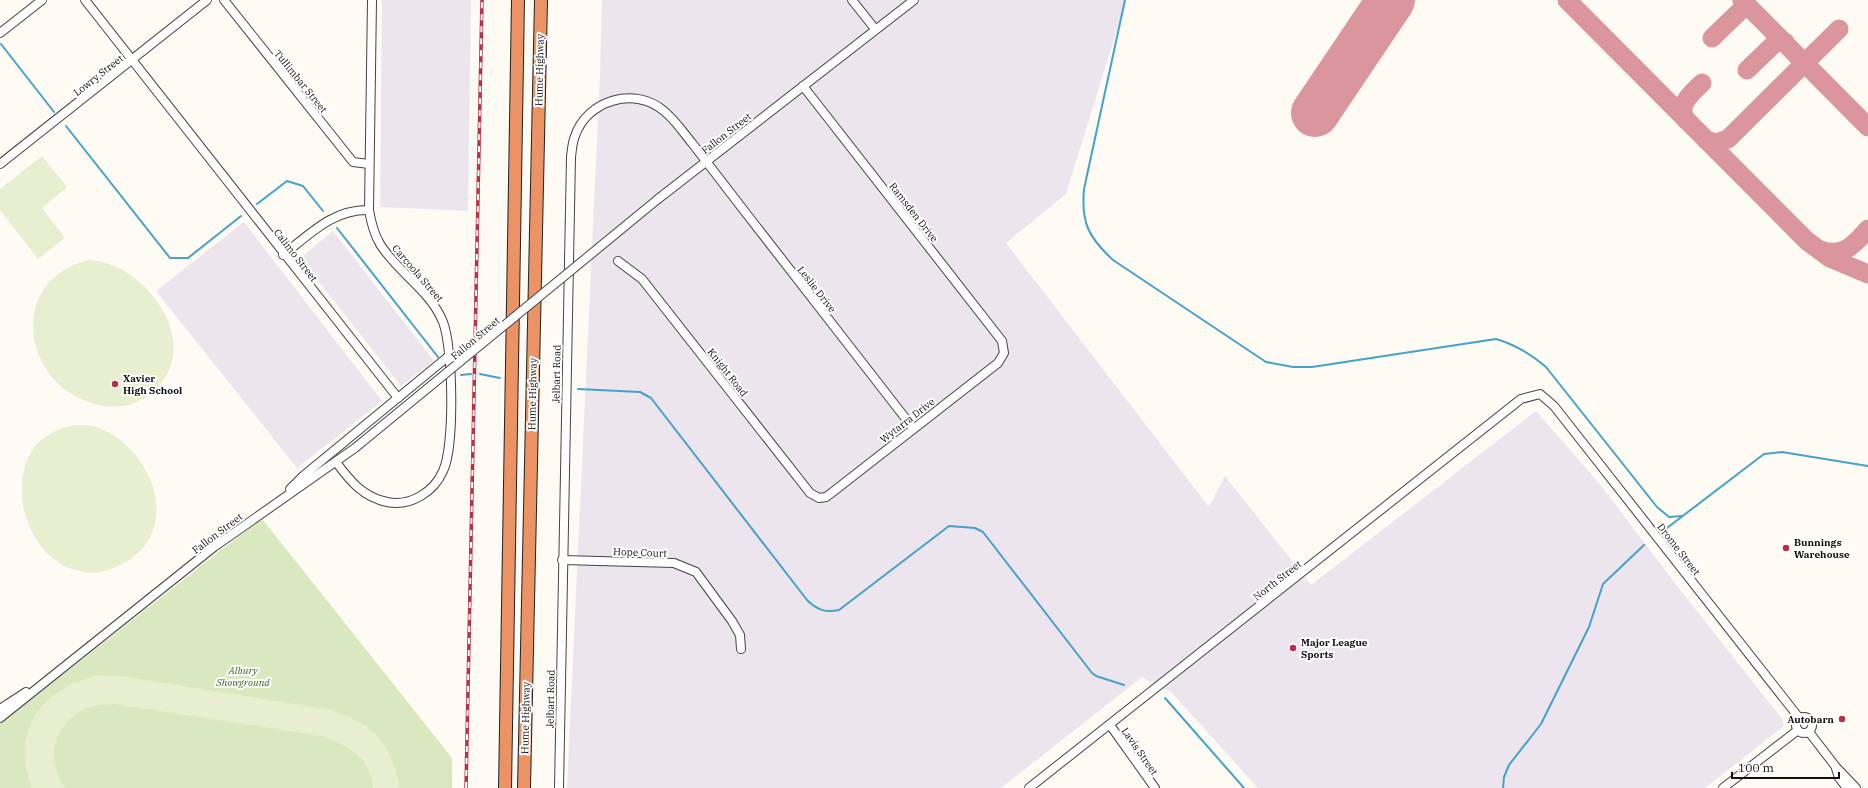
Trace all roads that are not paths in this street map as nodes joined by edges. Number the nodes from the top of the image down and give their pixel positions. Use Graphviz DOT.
graph roads {
  1 [pos="42,0"];
  2 [pos="85,0"];
  3 [pos="207,0"];
  4 [pos="224,0"];
  5 [pos="372,0"];
  6 [pos="518,0"];
  7 [pos="541,0"];
  8 [pos="852,0"];
  9 [pos="914,0"];
  10 [pos="875,29"];
  11 [pos="0,33"];
  12 [pos="131,61"];
  13 [pos="803,86"];
  14 [pos="706,161"];
  15 [pos="0,164"];
  16 [pos="369,164"];
  17 [pos="369,210"];
  18 [pos="283,255"];
  19 [pos="618,261"];
  20 [pos="1004,353"];
  21 [pos="450,355"];
  22 [pos="1540,394"];
  23 [pos="398,398"];
  24 [pos="913,428"];
  25 [pos="336,462"];
  26 [pos="819,498"];
  27 [pos="280,500"];
  28 [pos="562,560"];
  29 [pos="741,649"];
  30 [pos="42,682"];
  31 [pos="0,709"];
  32 [pos="0,718"];
  33 [pos="1800,719"];
  34 [pos="1110,725"];
  35 [pos="1798,730"];
  36 [pos="1809,732"];
  37 [pos="1836,767"];
  38 [pos="504,788"];
  39 [pos="524,788"];
  40 [pos="559,788"];
  41 [pos="1029,788"];
  42 [pos="1155,788"];
  43 [pos="1722,788"];
  44 [pos="1847,788"];
  45 [pos="1856,788"];
  1 -- 11 [label="street"];
  2 -- 12 [label="street, Calimo Street"];
  3 -- 12 [label="street, Lowry Street"];
  4 -- 16 [label="street, Tullimbar Street"];
  5 -- 16 [label="street, Carcoola Street"];
  6 -- 38 [label="highway, Hume Highway"];
  7 -- 39 [label="highway, Hume Highway"];
  8 -- 10 [label="street"];
  9 -- 10 [label="street, Fallon Street"];
  10 -- 13 [label="street, Fallon Street"];
  12 -- 15 [label="street, Lowry Street"];
  12 -- 18 [label="street, Calimo Street"];
  13 -- 14 [label="street, Fallon Street"];
  13 -- 20 [label="street, Ramsden Drive"];
  14 -- 24 [label="street, Leslie Drive"];
  14 -- 25 [label="street, Fallon Street, bridge"];
  14 -- 28 [label="street, Jelbart Road"];
  16 -- 17 [label="street, Carcoola Street"];
  17 -- 18 [label="street"];
  17 -- 21 [label="street, Carcoola Street"];
  18 -- 23 [label="street, Calimo Street"];
  19 -- 26 [label="street, Knight Road"];
  20 -- 24 [label="street, Wytarra Drive"];
  21 -- 23 [label="street"];
  21 -- 25 [label="street, Carcoola Street"];
  22 -- 33 [label="street, Drome Street"];
  22 -- 34 [label="street, North Street"];
  23 -- 27 [label="street"];
  24 -- 26 [label="street, Wytarra Drive"];
  25 -- 27 [label="street, Fallon Street"];
  27 -- 30 [label="street, Fallon Street"];
  28 -- 29 [label="street, Hope Court"];
  28 -- 40 [label="street, Jelbart Road"];
  30 -- 31 [label="street, Fallon Street"];
  30 -- 32 [label="street, Fallon Street"];
  33 -- 35 [label="street"];
  33 -- 36 [label="street"];
  34 -- 41 [label="street, North Street"];
  34 -- 42 [label="street, Lavis Street"];
  35 -- 36 [label="street"];
  35 -- 43 [label="street"];
  36 -- 37 [label="street"];
  37 -- 44 [label="street"];
  37 -- 45 [label="street"];
}
